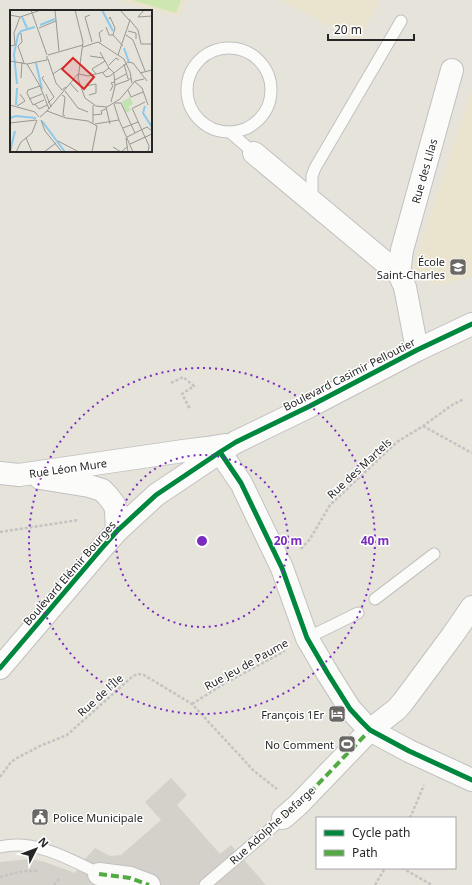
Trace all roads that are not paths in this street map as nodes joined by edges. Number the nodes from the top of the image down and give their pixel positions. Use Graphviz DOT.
graph roads {
  1 [pos="401,21"];
  2 [pos="452,70"];
  3 [pos="231,133"];
  4 [pos="254,153"];
  5 [pos="312,201"];
  6 [pos="399,274"];
  7 [pos="472,324"];
  8 [pos="417,350"];
  9 [pos="228,447"];
  10 [pos="175,453"];
  11 [pos="10,474"];
  12 [pos="156,495"];
  13 [pos="117,531"];
  14 [pos="434,554"];
  15 [pos="375,599"];
  16 [pos="472,607"];
  17 [pos="358,613"];
  18 [pos="307,638"];
  19 [pos="0,668"];
  20 [pos="370,730"];
  21 [pos="472,780"];
  22 [pos="290,811"];
  23 [pos="0,847"];
  24 [pos="102,879"];
  25 [pos="149,885"];
  26 [pos="205,885"];
  1 -- 5 [label="lane"];
  2 -- 6 [label="street, Rue des Lilas"];
  3 -- 3 [label="lane"];
  3 -- 4 [label="lane"];
  4 -- 5 [label="street, Boulevard Casimir Pelloutier"];
  5 -- 6 [label="street, Boulevard Casimir Pelloutier"];
  6 -- 8 [label="street, Boulevard Casimir Pelloutier"];
  7 -- 8 [label="street, Boulevard Casimir Pelloutier"];
  8 -- 9 [label="street, Boulevard Casimir Pelloutier"];
  9 -- 10 [label="street"];
  9 -- 12 [label="street, Boulevard Elémir Bourges"];
  9 -- 18 [label="street"];
  10 -- 11 [label="street, Rue Léon Mure"];
  10 -- 12 [label="street"];
  11 -- 13 [label="street, Boulevard Elémir Bourges"];
  12 -- 13 [label="street, Boulevard Elémir Bourges"];
  13 -- 19 [label="street, Boulevard Elémir Bourges"];
  14 -- 15 [label="lane"];
  16 -- 20 [label="street, Rue Adolphe Defarge"];
  17 -- 18 [label="lane"];
  18 -- 20 [label="street"];
  20 -- 21 [label="street"];
  20 -- 22 [label="street, Rue Adolphe Defarge"];
  22 -- 26 [label="lane, Rue Adolphe Defarge"];
  23 -- 24 [label="lane"];
  24 -- 25 [label="street"];
}
